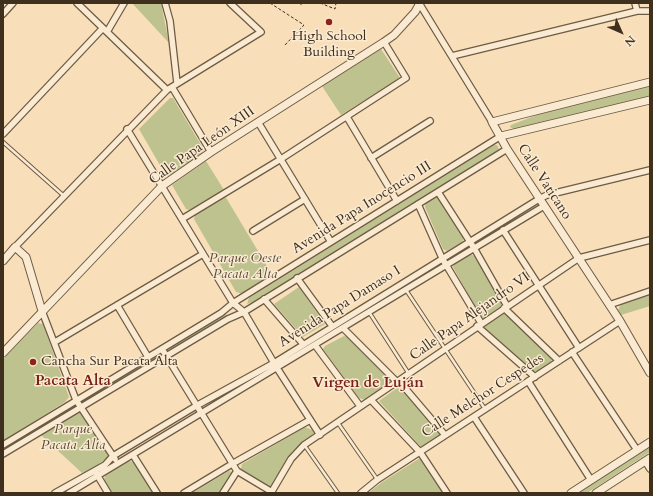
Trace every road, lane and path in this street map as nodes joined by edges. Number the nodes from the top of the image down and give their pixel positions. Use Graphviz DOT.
graph roads {
  1 [pos="13,3"];
  2 [pos="76,3"];
  3 [pos="124,3"];
  4 [pos="165,3"];
  5 [pos="230,3"];
  6 [pos="270,3"];
  7 [pos="273,3"];
  8 [pos="299,3"];
  9 [pos="304,3"];
  10 [pos="320,3"];
  11 [pos="336,3"];
  12 [pos="419,3"];
  13 [pos="635,3"];
  14 [pos="272,5"];
  15 [pos="637,11"];
  16 [pos="649,12"];
  17 [pos="3,14"];
  18 [pos="103,28"];
  19 [pos="107,32"];
  20 [pos="384,42"];
  21 [pos="285,45"];
  22 [pos="452,56"];
  23 [pos="650,82"];
  24 [pos="178,83"];
  25 [pos="170,88"];
  26 [pos="650,100"];
  27 [pos="347,117"];
  28 [pos="430,121"];
  29 [pos="258,122"];
  30 [pos="492,122"];
  31 [pos="127,129"];
  32 [pos="3,134"];
  33 [pos="501,136"];
  34 [pos="3,142"];
  35 [pos="507,149"];
  36 [pos="211,152"];
  37 [pos="371,158"];
  38 [pos="281,159"];
  39 [pos="650,170"];
  40 [pos="162,186"];
  41 [pos="438,192"];
  42 [pos="64,196"];
  43 [pos="305,199"];
  44 [pos="539,199"];
  45 [pos="397,201"];
  46 [pos="418,204"];
  47 [pos="544,206"];
  48 [pos="182,219"];
  49 [pos="503,230"];
  50 [pos="252,231"];
  51 [pos="650,240"];
  52 [pos="469,241"];
  53 [pos="331,242"];
  54 [pos="15,247"];
  55 [pos="474,248"];
  56 [pos="203,254"];
  57 [pos="442,258"];
  58 [pos="579,258"];
  59 [pos="3,260"];
  60 [pos="446,265"];
  61 [pos="297,278"];
  62 [pos="539,285"];
  63 [pos="406,290"];
  64 [pos="650,291"];
  65 [pos="264,299"];
  66 [pos="234,303"];
  67 [pos="117,305"];
  68 [pos="610,305"];
  69 [pos="506,307"];
  70 [pos="42,311"];
  71 [pos="244,312"];
  72 [pos="369,312"];
  73 [pos="620,321"];
  74 [pos="479,325"];
  75 [pos="332,326"];
  76 [pos="343,328"];
  77 [pos="55,342"];
  78 [pos="303,344"];
  79 [pos="315,345"];
  80 [pos="579,348"];
  81 [pos="162,349"];
  82 [pos="445,349"];
  83 [pos="572,352"];
  84 [pos="3,353"];
  85 [pos="166,356"];
  86 [pos="148,357"];
  87 [pos="559,361"];
  88 [pos="274,362"];
  89 [pos="648,362"];
  90 [pos="277,368"];
  91 [pos="650,373"];
  92 [pos="409,374"];
  93 [pos="535,377"];
  94 [pos="398,381"];
  95 [pos="528,382"];
  96 [pos="76,400"];
  97 [pos="371,400"];
  98 [pos="81,406"];
  99 [pos="196,406"];
  100 [pos="360,406"];
  101 [pos="485,409"];
  102 [pos="201,414"];
  103 [pos="474,417"];
  104 [pos="310,420"];
  105 [pos="338,422"];
  106 [pos="320,435"];
  107 [pos="446,435"];
  108 [pos="650,442"];
  109 [pos="3,445"];
  110 [pos="304,445"];
  111 [pos="637,450"];
  112 [pos="4,452"];
  113 [pos="420,452"];
  114 [pos="133,455"];
  115 [pos="113,456"];
  116 [pos="648,459"];
  117 [pos="117,464"];
  118 [pos="232,464"];
  119 [pos="650,469"];
  120 [pos="237,472"];
  121 [pos="96,473"];
  122 [pos="377,480"];
  123 [pos="591,480"];
  124 [pos="599,492"];
  125 [pos="55,493"];
  126 [pos="69,493"];
  127 [pos="108,493"];
  128 [pos="157,493"];
  129 [pos="184,493"];
  130 [pos="223,493"];
  131 [pos="272,493"];
  132 [pos="338,493"];
  133 [pos="361,493"];
  134 [pos="447,493"];
  135 [pos="524,493"];
  136 [pos="571,493"];
  1 -- 17 [label="street"];
  2 -- 18 [label="street"];
  3 -- 19 [label="street"];
  4 -- 24 [label="street"];
  5 -- 24 [label="street"];
  6 -- 14 [label="path"];
  7 -- 14 [label="path"];
  8 -- 9 [label="path"];
  10 -- 11 [label="path"];
  12 -- 20 [label="street, Calle Papa León XIII"];
  12 -- 22 [label="street, Calle Vaticano"];
  13 -- 15 [label="street"];
  14 -- 21 [label="path"];
  15 -- 16 [label="street"];
  15 -- 22 [label="street"];
  18 -- 19 [label="street"];
  18 -- 32 [label="street"];
  19 -- 25 [label="street"];
  20 -- 27 [label="street"];
  20 -- 29 [label="street, Calle Papa León XIII"];
  22 -- 30 [label="street, Calle Vaticano"];
  23 -- 30 [label="street"];
  24 -- 25 [label="street"];
  25 -- 31 [label="street"];
  25 -- 36 [label="street"];
  26 -- 33 [label="street, Avenida Papa Inocencio III"];
  27 -- 37 [label="street"];
  27 -- 38 [label="street"];
  28 -- 37 [label="street"];
  29 -- 36 [label="street, Calle Papa León XIII"];
  29 -- 38 [label="street"];
  30 -- 33 [label="street, Calle Vaticano"];
  31 -- 40 [label="street"];
  31 -- 42 [label="street"];
  33 -- 35 [label="street, Calle Vaticano"];
  33 -- 45 [label="street, Avenida Papa Inocencio III"];
  34 -- 42 [label="lane"];
  35 -- 41 [label="street, Avenida Papa Inocencio III"];
  35 -- 44 [label="street, Calle Vaticano"];
  36 -- 40 [label="street, Calle Papa León XIII"];
  37 -- 45 [label="street"];
  38 -- 43 [label="street"];
  38 -- 48 [label="street"];
  39 -- 44 [label="street, Avenida Papa Damaso I"];
  40 -- 48 [label="street"];
  40 -- 70 [label="street, Calle Papa León XIII"];
  41 -- 46 [label="street, Avenida Papa Inocencio III"];
  41 -- 52 [label="street"];
  42 -- 54 [label="street"];
  43 -- 50 [label="street"];
  43 -- 53 [label="street"];
  44 -- 47 [label="street, Calle Vaticano"];
  44 -- 52 [label="street, Avenida Papa Damaso I"];
  45 -- 53 [label="street, Avenida Papa Inocencio III"];
  46 -- 57 [label="street"];
  46 -- 61 [label="street, Avenida Papa Inocencio III"];
  47 -- 49 [label="street, Avenida Papa Damaso I"];
  47 -- 58 [label="street, Calle Vaticano"];
  48 -- 56 [label="street"];
  49 -- 55 [label="street, Avenida Papa Damaso I"];
  49 -- 62 [label="street"];
  51 -- 58 [label="street, Calle Papa Alejandro VI"];
  52 -- 55 [label="street"];
  52 -- 57 [label="street, Avenida Papa Damaso I"];
  53 -- 66 [label="street, Avenida Papa Inocencio III"];
  54 -- 59 [label="street"];
  54 -- 70 [label="street"];
  55 -- 60 [label="street, Avenida Papa Damaso I"];
  55 -- 69 [label="street"];
  56 -- 66 [label="street"];
  56 -- 67 [label="street"];
  57 -- 60 [label="street"];
  57 -- 75 [label="street, Avenida Papa Damaso I"];
  58 -- 62 [label="street, Calle Papa Alejandro VI"];
  58 -- 68 [label="street, Calle Vaticano"];
  60 -- 63 [label="street, Avenida Papa Damaso I"];
  60 -- 74 [label="street"];
  61 -- 65 [label="street, Avenida Papa Inocencio III"];
  61 -- 75 [label="street"];
  62 -- 69 [label="street, Calle Papa Alejandro VI"];
  62 -- 80 [label="street"];
  63 -- 72 [label="street, Avenida Papa Damaso I"];
  63 -- 82 [label="lane"];
  64 -- 68 [label="street"];
  65 -- 71 [label="street, Avenida Papa Inocencio III"];
  65 -- 78 [label="street"];
  66 -- 71 [label="street"];
  66 -- 81 [label="street, Avenida Papa Inocencio III"];
  67 -- 77 [label="street"];
  67 -- 86 [label="street"];
  68 -- 73 [label="street, Calle Vaticano"];
  69 -- 74 [label="street, Calle Papa Alejandro VI"];
  69 -- 87 [label="street"];
  70 -- 77 [label="street"];
  70 -- 84 [label="street, Calle Papa León XIII"];
  71 -- 85 [label="street, Avenida Papa Inocencio III"];
  71 -- 88 [label="street"];
  72 -- 76 [label="street, Avenida Papa Damaso I"];
  72 -- 92 [label="lane"];
  73 -- 80 [label="street, Calle Melchor Cespedes"];
  73 -- 89 [label="street, Calle Vaticano"];
  74 -- 82 [label="street, Calle Papa Alejandro VI"];
  74 -- 93 [label="street"];
  75 -- 78 [label="street, Avenida Papa Damaso I"];
  76 -- 79 [label="street, Avenida Papa Damaso I"];
  76 -- 94 [label="street"];
  77 -- 96 [label="street"];
  78 -- 88 [label="street, Avenida Papa Damaso I"];
  79 -- 90 [label="street, Avenida Papa Damaso I"];
  79 -- 100 [label="street"];
  80 -- 83 [label="street, Calle Melchor Cespedes"];
  81 -- 85 [label="street"];
  81 -- 86 [label="street, Avenida Papa Inocencio III"];
  82 -- 92 [label="street, Calle Papa Alejandro VI"];
  82 -- 101 [label="lane"];
  83 -- 87 [label="street, Calle Melchor Cespedes"];
  83 -- 111 [label="street"];
  85 -- 98 [label="street, Avenida Papa Inocencio III"];
  85 -- 99 [label="street"];
  86 -- 96 [label="street, Avenida Papa Inocencio III"];
  87 -- 93 [label="street, Calle Melchor Cespedes"];
  88 -- 90 [label="street"];
  88 -- 99 [label="street, Avenida Papa Damaso I"];
  89 -- 91 [label="street, Calle Vaticano"];
  90 -- 102 [label="street, Avenida Papa Damaso I"];
  90 -- 104 [label="street"];
  92 -- 94 [label="street, Calle Papa Alejandro VI"];
  93 -- 95 [label="street, Calle Melchor Cespedes"];
  94 -- 97 [label="street, Calle Papa Alejandro VI"];
  94 -- 107 [label="street"];
  95 -- 101 [label="street, Calle Melchor Cespedes"];
  95 -- 123 [label="street"];
  96 -- 98 [label="street"];
  96 -- 109 [label="street, Avenida Papa Inocencio III"];
  97 -- 100 [label="street, Calle Papa Alejandro VI"];
  97 -- 113 [label="street"];
  98 -- 112 [label="street, Avenida Papa Inocencio III"];
  98 -- 115 [label="street"];
  99 -- 102 [label="street"];
  99 -- 115 [label="street, Avenida Papa Damaso I"];
  100 -- 105 [label="street, Calle Papa Alejandro VI"];
  101 -- 103 [label="street, Calle Melchor Cespedes"];
  102 -- 114 [label="street, Avenida Papa Damaso I"];
  102 -- 118 [label="street"];
  103 -- 107 [label="street, Calle Melchor Cespedes"];
  103 -- 135 [label="street"];
  104 -- 106 [label="street"];
  104 -- 118 [label="street"];
  105 -- 106 [label="street, Calle Papa Alejandro VI"];
  105 -- 122 [label="lane"];
  106 -- 110 [label="street, Calle Papa Alejandro VI"];
  107 -- 113 [label="street, Calle Melchor Cespedes"];
  108 -- 111 [label="street"];
  110 -- 131 [label="street, Calle Papa Alejandro VI"];
  110 -- 132 [label="lane"];
  111 -- 123 [label="street"];
  113 -- 122 [label="street, Calle Melchor Cespedes"];
  113 -- 134 [label="street"];
  114 -- 117 [label="street, Avenida Papa Damaso I"];
  114 -- 128 [label="street"];
  115 -- 117 [label="street"];
  115 -- 121 [label="street, Avenida Papa Damaso I"];
  116 -- 119 [label="street"];
  116 -- 124 [label="street"];
  117 -- 121 [label="street, Avenida Papa Damaso I"];
  118 -- 120 [label="street"];
  118 -- 129 [label="street"];
  120 -- 130 [label="street"];
  120 -- 131 [label="street"];
  121 -- 125 [label="street, Avenida Papa Damaso I"];
  121 -- 126 [label="street, Avenida Papa Damaso I"];
  121 -- 127 [label="street"];
  122 -- 133 [label="street, Calle Melchor Cespedes"];
  123 -- 136 [label="street"];
}
